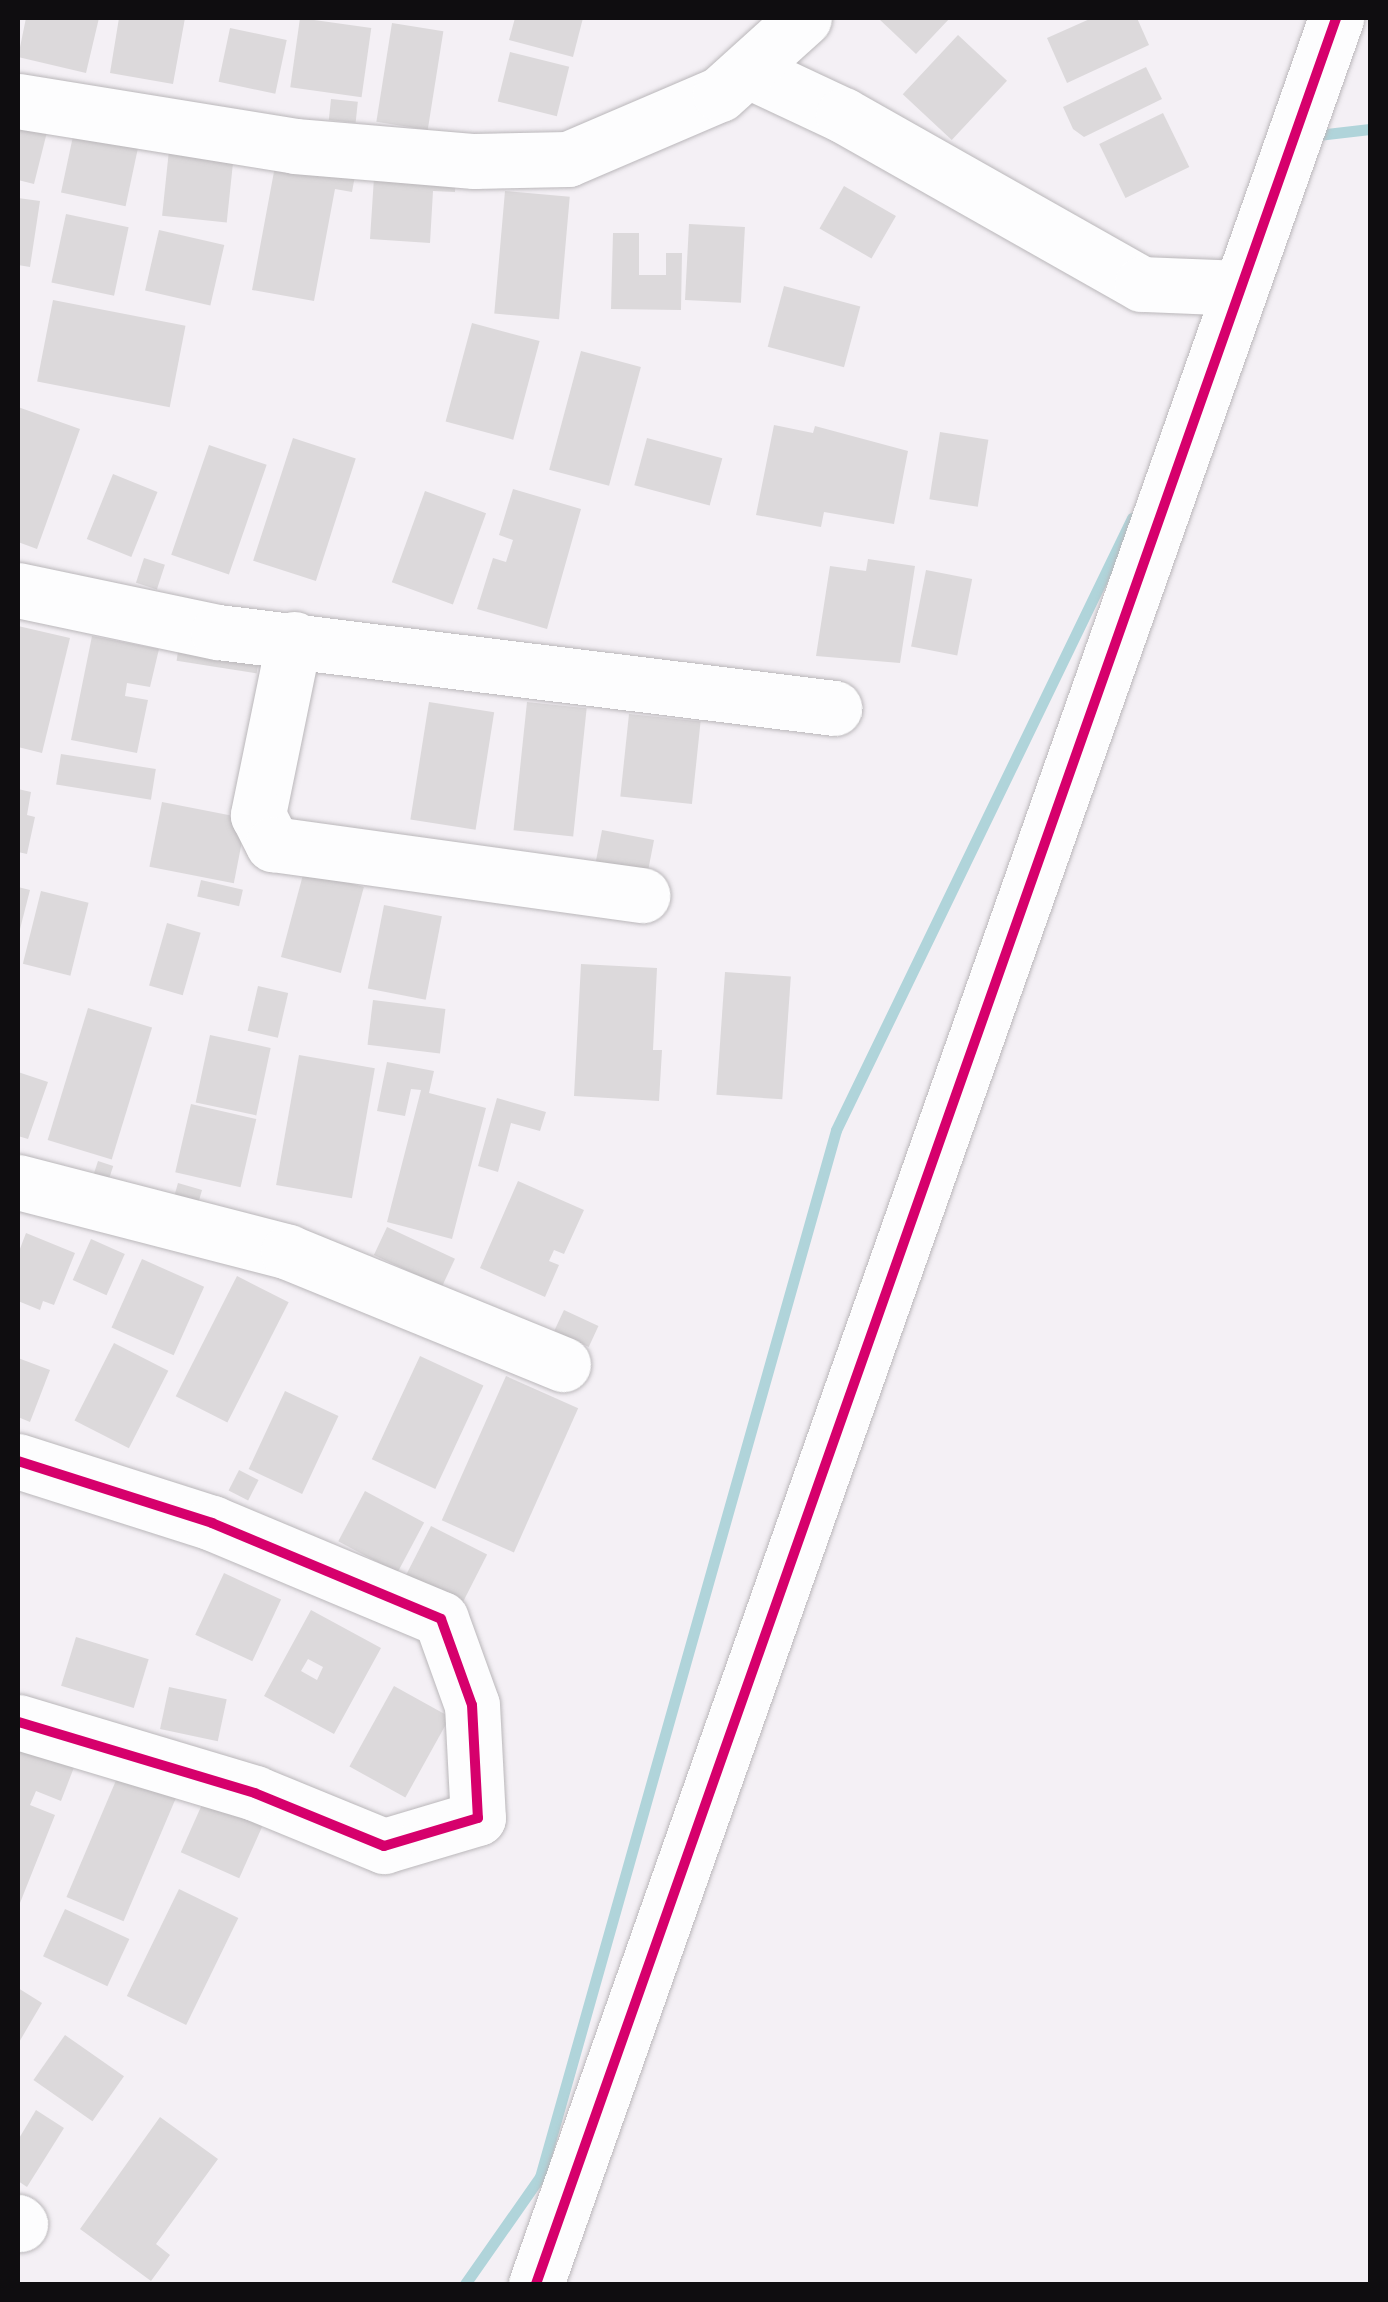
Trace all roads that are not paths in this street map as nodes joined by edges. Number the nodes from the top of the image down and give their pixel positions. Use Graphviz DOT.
graph roads {
  1 [pos="804,18"];
  2 [pos="1336,18"];
  3 [pos="748,71"];
  4 [pos="18,101"];
  5 [pos="1240,288"];
  6 [pos="18,590"];
  7 [pos="294,639"];
  8 [pos="834,708"];
  9 [pos="642,895"];
  10 [pos="18,1182"];
  11 [pos="563,1364"];
  12 [pos="18,1461"];
  13 [pos="18,1722"];
  14 [pos="536,2284"];
  1 -- 3 [label="street"];
  2 -- 5 [label="street"];
  3 -- 4 [label="street"];
  3 -- 5 [label="street"];
  5 -- 14 [label="street"];
  6 -- 7 [label="street"];
  7 -- 8 [label="street"];
  7 -- 9 [label="street"];
  10 -- 11 [label="street"];
  12 -- 13 [label="street"];
}
